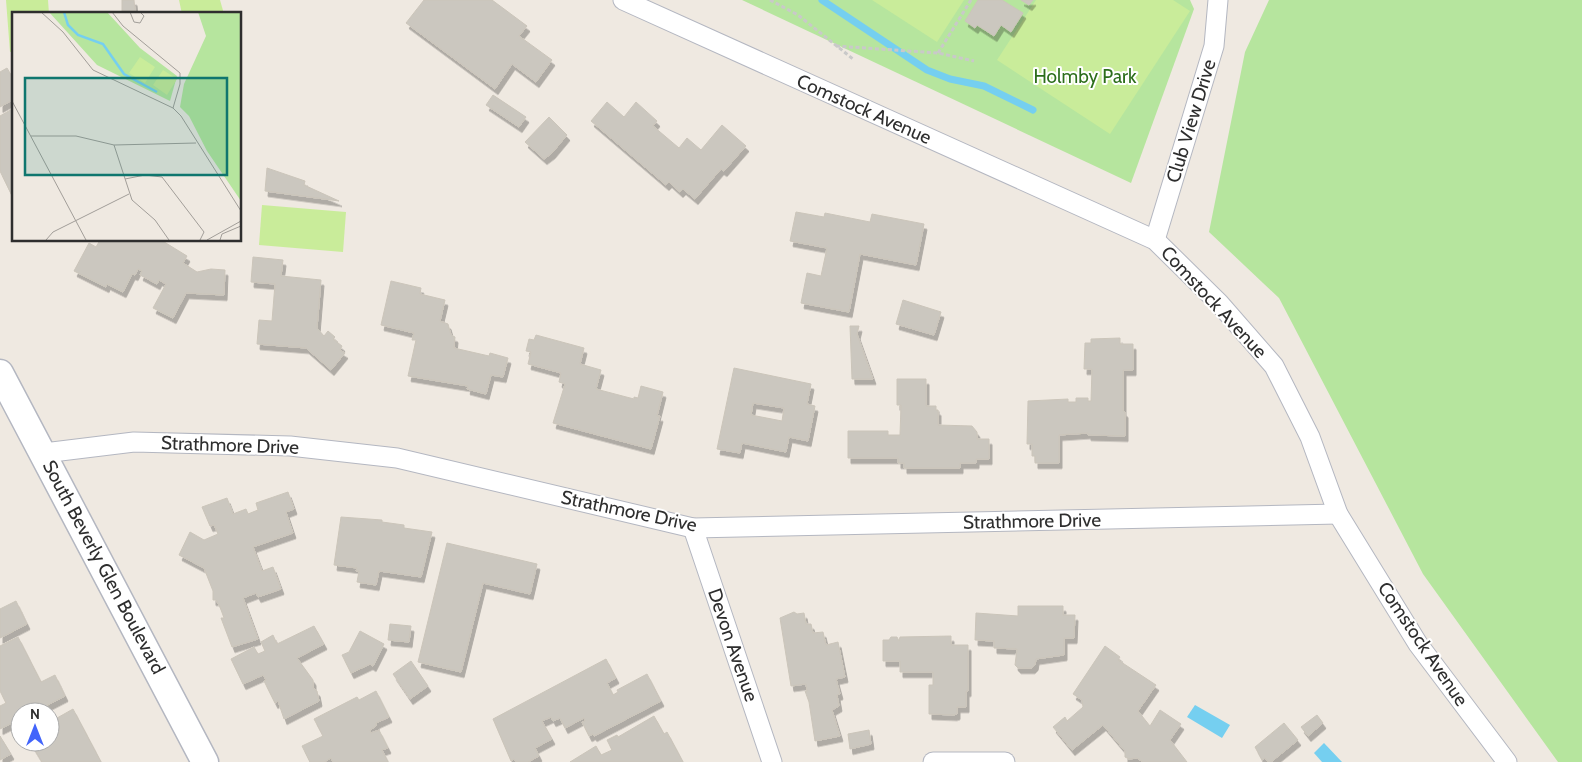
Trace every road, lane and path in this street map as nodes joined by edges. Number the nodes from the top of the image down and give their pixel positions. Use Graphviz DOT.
graph roads {
  1 [pos="623,0"];
  2 [pos="770,0"];
  3 [pos="971,0"];
  4 [pos="1218,0"];
  5 [pos="836,46"];
  6 [pos="938,53"];
  7 [pos="853,60"];
  8 [pos="974,61"];
  9 [pos="1155,240"];
  10 [pos="0,373"];
  11 [pos="44,453"];
  12 [pos="1338,514"];
  13 [pos="693,528"];
  14 [pos="205,762"];
  15 [pos="772,762"];
  16 [pos="933,762"];
  17 [pos="1006,762"];
  18 [pos="1507,762"];
  1 -- 9 [label="street, Comstock Avenue"];
  2 -- 5 [label="path"];
  3 -- 6 [label="path"];
  4 -- 9 [label="street, Club View Drive"];
  5 -- 6 [label="path"];
  5 -- 7 [label="path"];
  6 -- 8 [label="path"];
  9 -- 12 [label="street, Comstock Avenue"];
  10 -- 11 [label="main road, South Beverly Glen Boulevard"];
  11 -- 13 [label="street, Strathmore Drive"];
  11 -- 14 [label="main road, South Beverly Glen Boulevard"];
  12 -- 13 [label="street, Strathmore Drive"];
  12 -- 18 [label="street, Comstock Avenue"];
  13 -- 15 [label="street, Devon Avenue"];
  16 -- 17 [label="street"];
}
